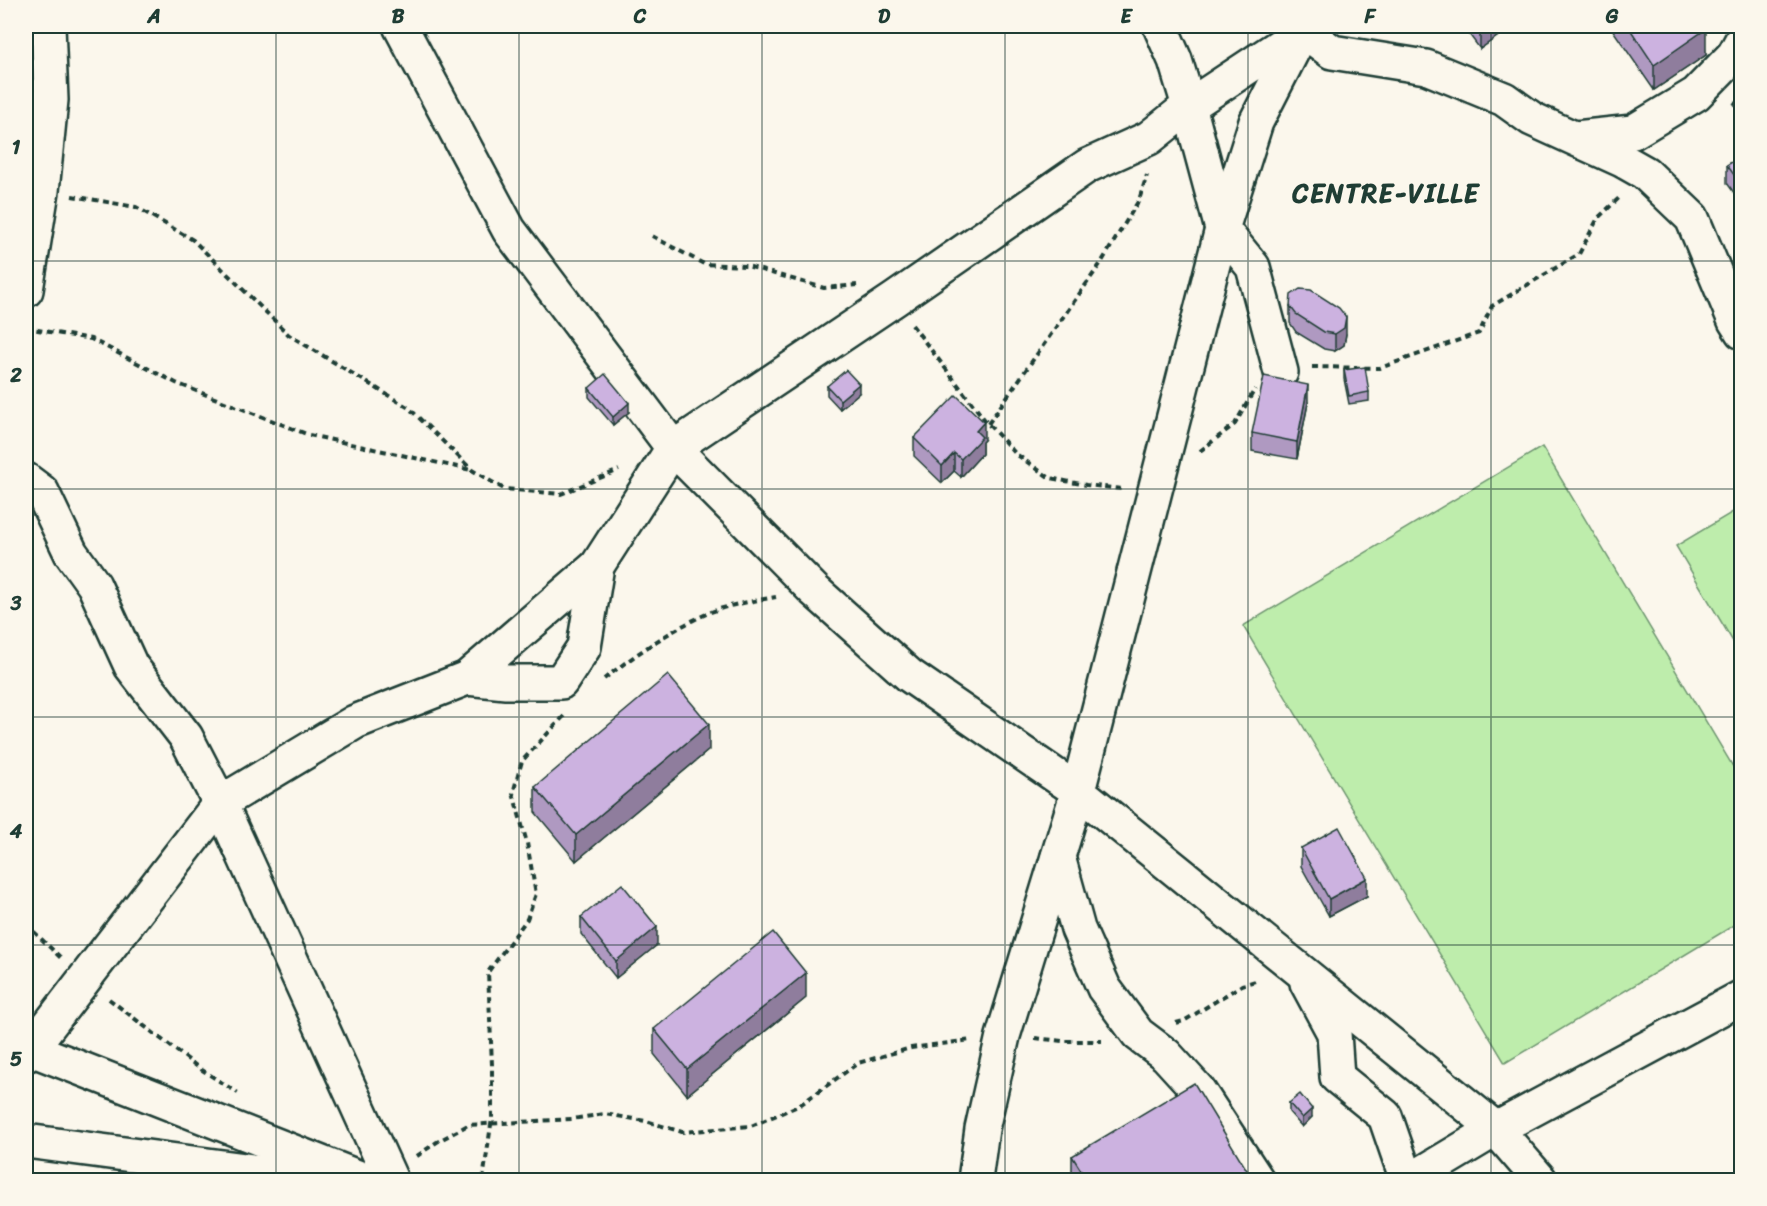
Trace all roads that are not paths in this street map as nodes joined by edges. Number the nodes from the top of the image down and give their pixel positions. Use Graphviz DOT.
graph roads {
  1 [pos="48,26"];
  2 [pos="399,26"];
  3 [pos="1160,26"];
  4 [pos="1307,28"];
  5 [pos="1733,40"];
  6 [pos="1189,106"];
  7 [pos="1574,138"];
  8 [pos="1222,229"];
  9 [pos="26,290"];
  10 [pos="1742,332"];
  11 [pos="1281,372"];
  12 [pos="673,448"];
  13 [pos="26,480"];
  14 [pos="597,566"];
  15 [pos="468,678"];
  16 [pos="1078,791"];
  17 [pos="220,803"];
  18 [pos="1058,858"];
  19 [pos="1299,969"];
  20 [pos="1742,997"];
  21 [pos="27,1050"];
  22 [pos="1496,1129"];
  23 [pos="26,1141"];
  24 [pos="382,1179"];
  25 [pos="320,1180"];
  26 [pos="975,1180"];
  27 [pos="1257,1180"];
  28 [pos="1407,1180"];
  29 [pos="1411,1180"];
  30 [pos="1539,1180"];
  1 -- 9 [label="street"];
  2 -- 12 [label="street"];
  3 -- 6 [label="street"];
  4 -- 6 [label="street"];
  4 -- 7 [label="street"];
  4 -- 8 [label="street"];
  5 -- 7 [label="street"];
  6 -- 8 [label="street"];
  6 -- 12 [label="street"];
  7 -- 10 [label="street"];
  8 -- 11 [label="street"];
  8 -- 16 [label="street"];
  12 -- 14 [label="street"];
  12 -- 16 [label="street"];
  13 -- 17 [label="street"];
  14 -- 15 [label="street"];
  14 -- 15 [label="street"];
  15 -- 17 [label="street"];
  16 -- 18 [label="street"];
  16 -- 19 [label="street"];
  17 -- 21 [label="street"];
  17 -- 24 [label="street"];
  18 -- 26 [label="street"];
  18 -- 27 [label="street"];
  19 -- 22 [label="street"];
  19 -- 28 [label="street"];
  20 -- 22 [label="street"];
  21 -- 24 [label="street"];
  22 -- 29 [label="street"];
  22 -- 30 [label="street"];
  23 -- 25 [label="street"];
}
